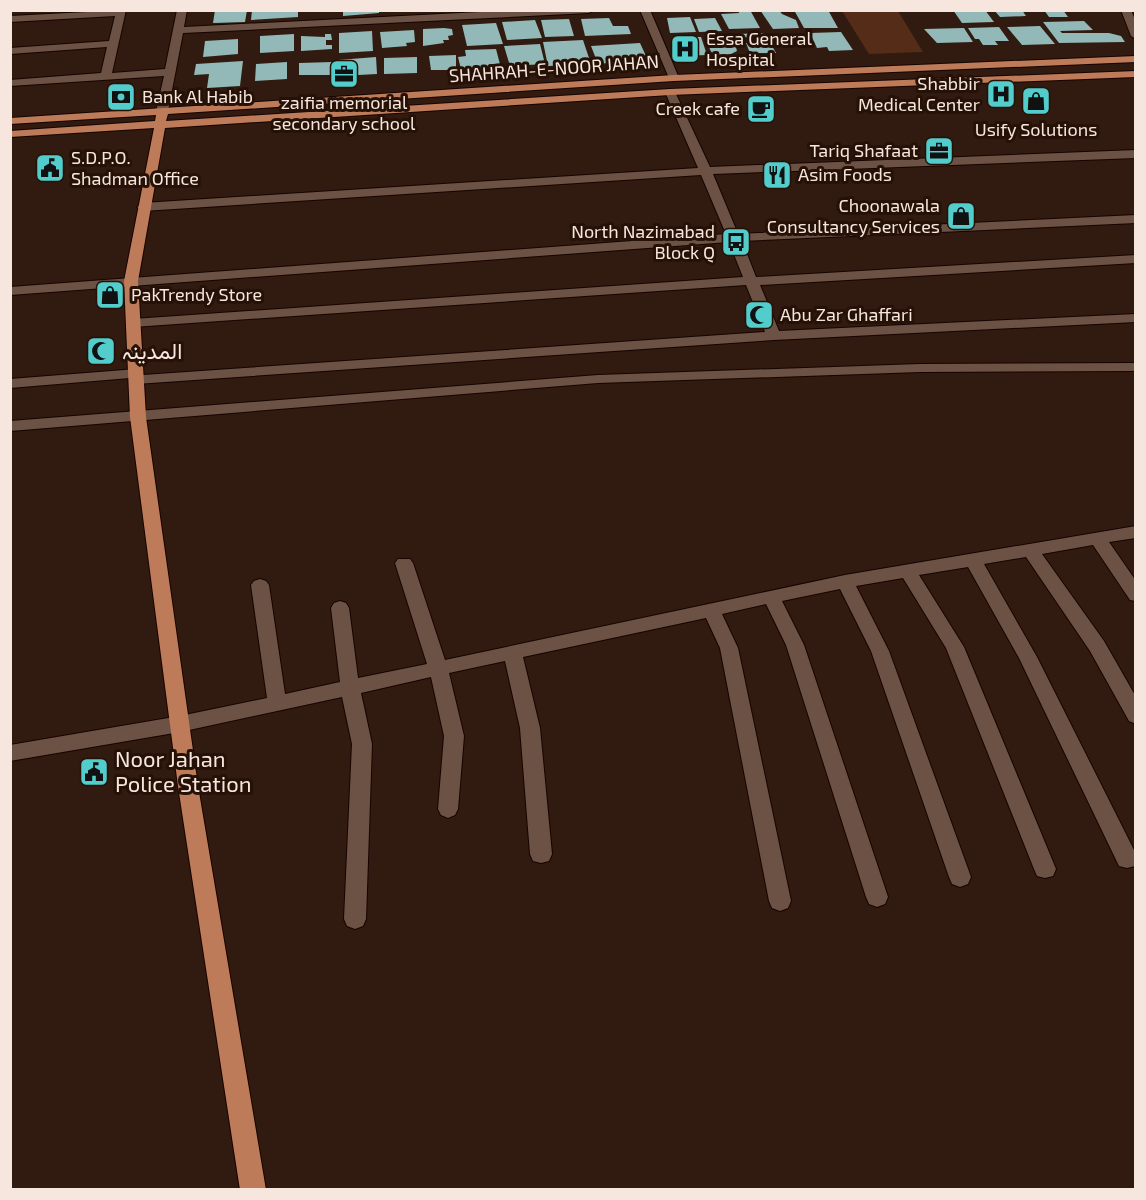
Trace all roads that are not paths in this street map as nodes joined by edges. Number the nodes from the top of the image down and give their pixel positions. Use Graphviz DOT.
graph roads {
  1 [pos="182,10"];
  2 [pos="322,10"];
  3 [pos="589,10"];
  4 [pos="645,10"];
  5 [pos="1126,10"];
  6 [pos="580,11"];
  7 [pos="120,12"];
  8 [pos="446,14"];
  9 [pos="10,19"];
  10 [pos="323,23"];
  11 [pos="178,30"];
  12 [pos="1136,36"];
  13 [pos="113,44"];
  14 [pos="10,51"];
  15 [pos="1136,59"];
  16 [pos="809,71"];
  17 [pos="168,72"];
  18 [pos="1136,74"];
  19 [pos="106,77"];
  20 [pos="674,78"];
  21 [pos="10,83"];
  22 [pos="814,85"];
  23 [pos="670,92"];
  24 [pos="161,118"];
  25 [pos="10,121"];
  26 [pos="10,135"];
  27 [pos="1136,154"];
  28 [pos="707,171"];
  29 [pos="143,207"];
  30 [pos="1136,219"];
  31 [pos="1121,220"];
  32 [pos="1136,234"];
  33 [pos="732,237"];
  34 [pos="1136,259"];
  35 [pos="130,281"];
  36 [pos="751,281"];
  37 [pos="10,291"];
  38 [pos="1136,318"];
  39 [pos="133,322"];
  40 [pos="774,336"];
  41 [pos="1136,367"];
  42 [pos="136,376"];
  43 [pos="10,384"];
  44 [pos="138,417"];
  45 [pos="10,426"];
  46 [pos="1136,532"];
  47 [pos="1096,537"];
  48 [pos="1029,549"];
  49 [pos="972,559"];
  50 [pos="404,563"];
  51 [pos="907,570"];
  52 [pos="845,581"];
  53 [pos="260,585"];
  54 [pos="771,596"];
  55 [pos="1136,596"];
  56 [pos="340,608"];
  57 [pos="711,609"];
  58 [pos="512,652"];
  59 [pos="438,668"];
  60 [pos="350,687"];
  61 [pos="277,702"];
  62 [pos="1136,716"];
  63 [pos="180,724"];
  64 [pos="10,753"];
  65 [pos="448,809"];
  66 [pos="541,854"];
  67 [pos="1127,859"];
  68 [pos="1045,869"];
  69 [pos="960,877"];
  70 [pos="877,897"];
  71 [pos="780,901"];
  72 [pos="355,919"];
  73 [pos="253,1190"];
  1 -- 11 [label="street"];
  2 -- 10 [label="street"];
  3 -- 6 [label="street"];
  4 -- 20 [label="street"];
  5 -- 12 [label="street"];
  6 -- 8 [label="street"];
  7 -- 9 [label="street"];
  7 -- 13 [label="street"];
  8 -- 10 [label="street"];
  10 -- 11 [label="street"];
  11 -- 17 [label="street"];
  13 -- 14 [label="street"];
  13 -- 19 [label="street"];
  15 -- 16 [label="main road, SHAHRAH-E-NOOR JAHAN"];
  16 -- 20 [label="main road, SHAHRAH-E-NOOR JAHAN"];
  16 -- 22 [label="main road"];
  17 -- 19 [label="street"];
  17 -- 24 [label="street"];
  18 -- 22 [label="main road, SHAHRAH-E-NOOR JAHAN"];
  19 -- 21 [label="street"];
  20 -- 24 [label="main road, SHAHRAH-E-NOOR JAHAN"];
  22 -- 23 [label="main road, SHAHRAH-E-NOOR JAHAN"];
  23 -- 24 [label="main road, SHAHRAH-E-NOOR JAHAN"];
  23 -- 28 [label="street"];
  24 -- 25 [label="main road, SHAHRAH-E-NOOR JAHAN"];
  24 -- 26 [label="main road, SHAHRAH-E-NOOR JAHAN"];
  24 -- 29 [label="main road"];
  27 -- 28 [label="street"];
  28 -- 29 [label="street"];
  28 -- 33 [label="street"];
  29 -- 35 [label="main road"];
  30 -- 31 [label="street"];
  31 -- 32 [label="street"];
  31 -- 33 [label="street"];
  33 -- 35 [label="street"];
  33 -- 36 [label="street"];
  34 -- 36 [label="street"];
  35 -- 37 [label="street"];
  35 -- 39 [label="main road"];
  36 -- 39 [label="street"];
  36 -- 40 [label="street"];
  38 -- 40 [label="street"];
  39 -- 42 [label="main road"];
  40 -- 42 [label="street"];
  41 -- 44 [label="street"];
  42 -- 43 [label="street"];
  42 -- 44 [label="main road"];
  44 -- 45 [label="street"];
  44 -- 63 [label="main road"];
  46 -- 47 [label="street"];
  47 -- 48 [label="street"];
  47 -- 55 [label="street"];
  48 -- 49 [label="street"];
  48 -- 62 [label="street"];
  49 -- 51 [label="street"];
  49 -- 67 [label="street"];
  50 -- 59 [label="street"];
  51 -- 52 [label="street"];
  51 -- 68 [label="street"];
  52 -- 54 [label="street"];
  52 -- 69 [label="street"];
  53 -- 61 [label="street"];
  54 -- 57 [label="street"];
  54 -- 70 [label="street"];
  56 -- 60 [label="street"];
  57 -- 58 [label="street"];
  57 -- 71 [label="street"];
  58 -- 59 [label="street"];
  58 -- 66 [label="street"];
  59 -- 60 [label="street"];
  59 -- 65 [label="street"];
  60 -- 61 [label="street"];
  60 -- 72 [label="street"];
  61 -- 63 [label="street"];
  63 -- 64 [label="street"];
  63 -- 73 [label="main road"];
}
